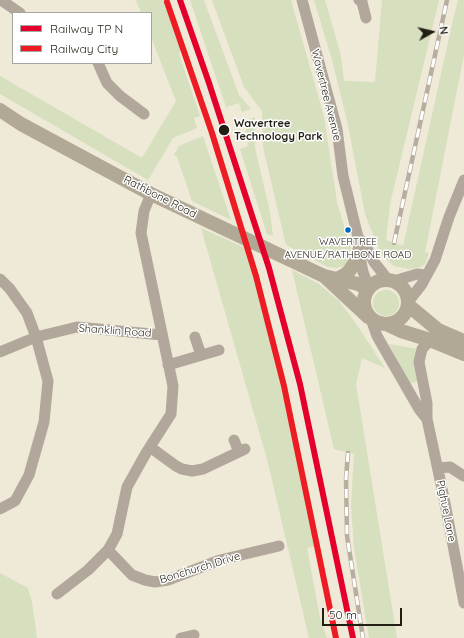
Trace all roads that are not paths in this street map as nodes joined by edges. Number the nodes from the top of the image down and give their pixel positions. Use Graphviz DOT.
graph roads {
  1 [pos="0,0"];
  2 [pos="302,0"];
  3 [pos="359,0"];
  4 [pos="18,12"];
  5 [pos="366,18"];
  6 [pos="98,64"];
  7 [pos="0,110"];
  8 [pos="144,114"];
  9 [pos="464,180"];
  10 [pos="150,194"];
  11 [pos="358,236"];
  12 [pos="359,251"];
  13 [pos="426,275"];
  14 [pos="331,277"];
  15 [pos="0,279"];
  16 [pos="391,281"];
  17 [pos="368,288"];
  18 [pos="408,304"];
  19 [pos="370,318"];
  20 [pos="388,325"];
  21 [pos="162,335"];
  22 [pos="36,337"];
  23 [pos="195,337"];
  24 [pos="430,340"];
  25 [pos="464,341"];
  26 [pos="219,350"];
  27 [pos="0,352"];
  28 [pos="464,354"];
  29 [pos="201,355"];
  30 [pos="168,365"];
  31 [pos="427,419"];
  32 [pos="234,440"];
  33 [pos="150,447"];
  34 [pos="438,468"];
  35 [pos="464,476"];
  36 [pos="0,509"];
  37 [pos="279,546"];
  38 [pos="108,550"];
  39 [pos="461,574"];
  40 [pos="57,594"];
  41 [pos="464,603"];
  42 [pos="194,635"];
  43 [pos="182,638"];
  1 -- 4 [label="street"];
  2 -- 11 [label="street, Wavertree Avenue"];
  3 -- 5 [label="street"];
  6 -- 8 [label="street"];
  7 -- 10 [label="main road, Rathbone Road"];
  9 -- 13 [label="street"];
  10 -- 14 [label="main road, Rathbone Road"];
  10 -- 21 [label="street, Shanklin Road"];
  11 -- 12 [label="street, Wavertree Avenue"];
  11 -- 16 [label="street, Wavertree Avenue"];
  12 -- 14 [label="main road"];
  12 -- 17 [label="street, Wavertree Avenue"];
  13 -- 16 [label="street"];
  13 -- 18 [label="street"];
  14 -- 17 [label="main road, Rathbone Road"];
  14 -- 19 [label="main road, Rathbone Road"];
  15 -- 22 [label="street"];
  16 -- 17 [label="main road"];
  16 -- 18 [label="main road"];
  17 -- 19 [label="main road"];
  18 -- 20 [label="main road"];
  18 -- 25 [label="main road"];
  19 -- 20 [label="main road"];
  19 -- 31 [label="street, Pighue Lane"];
  20 -- 24 [label="main road"];
  21 -- 22 [label="street, Shanklin Road"];
  21 -- 30 [label="street"];
  22 -- 27 [label="street, Shanklin Road"];
  22 -- 36 [label="street"];
  23 -- 29 [label="street"];
  24 -- 28 [label="main road"];
  24 -- 31 [label="street, Pighue Lane"];
  26 -- 29 [label="street"];
  29 -- 30 [label="street"];
  30 -- 33 [label="street"];
  31 -- 34 [label="street, Pighue Lane"];
  32 -- 33 [label="street"];
  33 -- 38 [label="street"];
  34 -- 35 [label="street"];
  34 -- 39 [label="street, Pighue Lane"];
  37 -- 38 [label="street, Bonchurch Drive"];
  38 -- 40 [label="street"];
  39 -- 41 [label="street, Pighue Lane"];
  42 -- 43 [label="street"];
}
